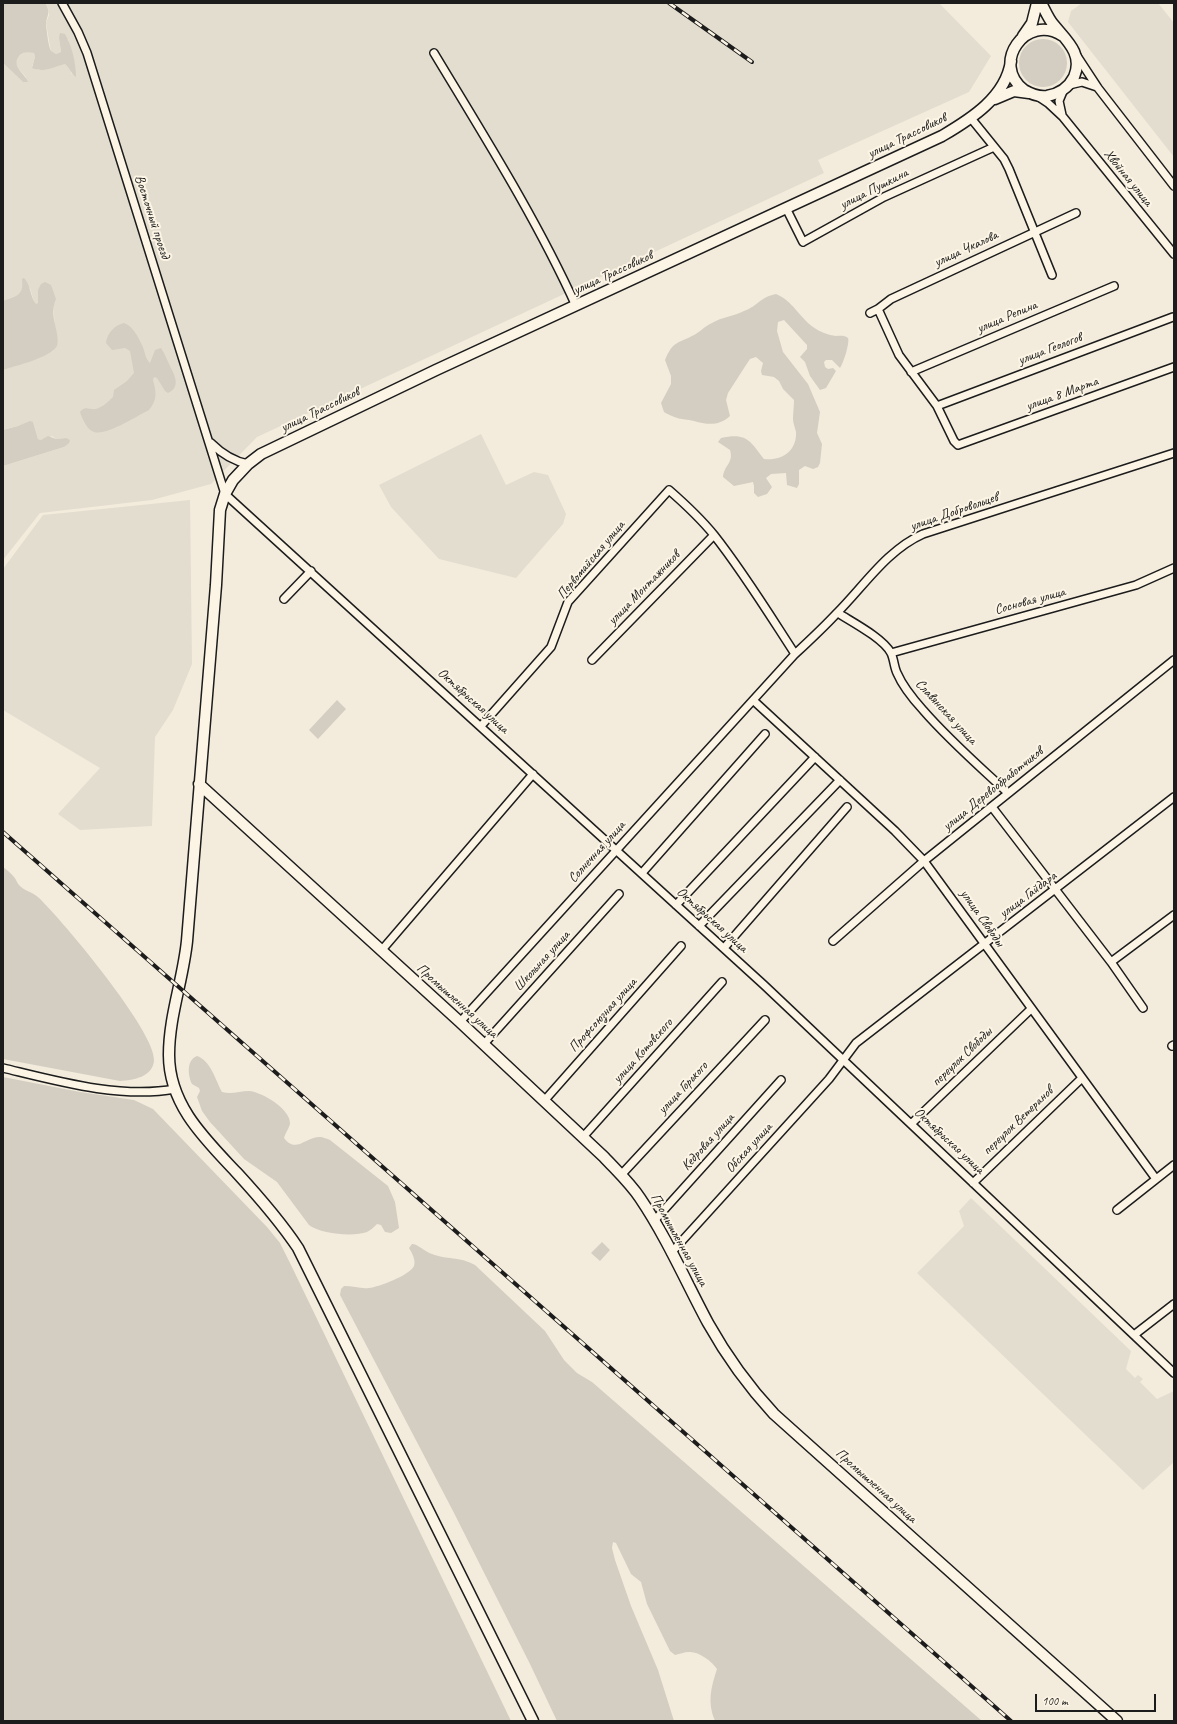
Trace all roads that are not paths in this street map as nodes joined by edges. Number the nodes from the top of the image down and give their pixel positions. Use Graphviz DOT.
graph roads {
  1 [pos="62,3"];
  2 [pos="1037,3"];
  3 [pos="1041,3"];
  4 [pos="1063,36"];
  5 [pos="1018,42"];
  6 [pos="1074,50"];
  7 [pos="434,53"];
  8 [pos="1011,61"];
  9 [pos="1066,87"];
  10 [pos="1098,88"];
  11 [pos="1031,93"];
  12 [pos="988,103"];
  13 [pos="970,117"];
  14 [pos="1063,118"];
  15 [pos="994,147"];
  16 [pos="1174,186"];
  17 [pos="786,208"];
  18 [pos="1076,213"];
  19 [pos="1034,232"];
  20 [pos="1174,254"];
  21 [pos="1052,275"];
  22 [pos="1114,286"];
  23 [pos="576,306"];
  24 [pos="878,309"];
  25 [pos="870,313"];
  26 [pos="1173,316"];
  27 [pos="1174,368"];
  28 [pos="911,372"];
  29 [pos="937,406"];
  30 [pos="210,442"];
  31 [pos="1174,453"];
  32 [pos="248,464"];
  33 [pos="225,494"];
  34 [pos="714,535"];
  35 [pos="1174,568"];
  36 [pos="311,571"];
  37 [pos="284,599"];
  38 [pos="838,613"];
  39 [pos="891,653"];
  40 [pos="795,654"];
  41 [pos="592,660"];
  42 [pos="1174,660"];
  43 [pos="754,701"];
  44 [pos="481,726"];
  45 [pos="764,734"];
  46 [pos="815,757"];
  47 [pos="533,774"];
  48 [pos="840,780"];
  49 [pos="199,784"];
  50 [pos="1008,793"];
  51 [pos="1174,797"];
  52 [pos="992,806"];
  53 [pos="847,807"];
  54 [pos="616,850"];
  55 [pos="924,861"];
  56 [pos="642,873"];
  57 [pos="1056,890"];
  58 [pos="619,894"];
  59 [pos="676,905"];
  60 [pos="1174,915"];
  61 [pos="699,926"];
  62 [pos="833,941"];
  63 [pos="984,944"];
  64 [pos="681,946"];
  65 [pos="724,948"];
  66 [pos="381,951"];
  67 [pos="1111,962"];
  68 [pos="722,982"];
  69 [pos="1143,1008"];
  70 [pos="1031,1009"];
  71 [pos="765,1020"];
  72 [pos="460,1022"];
  73 [pos="484,1044"];
  74 [pos="843,1059"];
  75 [pos="3,1068"];
  76 [pos="1082,1078"];
  77 [pos="781,1080"];
  78 [pos="175,1089"];
  79 [pos="544,1101"];
  80 [pos="911,1124"];
  81 [pos="583,1137"];
  82 [pos="1174,1165"];
  83 [pos="621,1175"];
  84 [pos="1156,1179"];
  85 [pos="973,1183"];
  86 [pos="1116,1210"];
  87 [pos="654,1221"];
  88 [pos="671,1253"];
  89 [pos="1174,1304"];
  90 [pos="1134,1335"];
  91 [pos="1174,1373"];
  92 [pos="533,1721"];
  93 [pos="1117,1721"];
  1 -- 30 [label="street, Восточный проезд"];
  2 -- 5 [label="main road"];
  3 -- 4 [label="main road"];
  4 -- 5 [label="main road"];
  4 -- 6 [label="main road"];
  5 -- 8 [label="main road"];
  6 -- 9 [label="main road"];
  6 -- 10 [label="street"];
  7 -- 23 [label="street"];
  8 -- 11 [label="main road"];
  8 -- 12 [label="main road"];
  9 -- 10 [label="street"];
  9 -- 11 [label="main road"];
  9 -- 14 [label="street"];
  10 -- 16 [label="street"];
  11 -- 12 [label="main road"];
  11 -- 14 [label="street, Хвойная улица"];
  12 -- 13 [label="main road, улица Трассовиков"];
  13 -- 15 [label="street"];
  13 -- 17 [label="main road, улица Трассовиков"];
  14 -- 20 [label="street, Хвойная улица"];
  15 -- 17 [label="street, улица Пушкина"];
  15 -- 19 [label="street"];
  17 -- 23 [label="main road, улица Трассовиков"];
  18 -- 19 [label="street, улица Чкалова"];
  19 -- 21 [label="street"];
  19 -- 24 [label="street, улица Чкалова"];
  22 -- 28 [label="street, улица Репина"];
  23 -- 32 [label="main road, улица Трассовиков"];
  24 -- 25 [label="street, улица Чкалова"];
  24 -- 28 [label="street"];
  26 -- 29 [label="street, улица Геологов"];
  27 -- 29 [label="street, улица 8 Марта"];
  28 -- 29 [label="street"];
  30 -- 32 [label="street"];
  30 -- 33 [label="street, Восточный проезд"];
  31 -- 38 [label="street, улица Добровольцев"];
  32 -- 33 [label="main road, улица Трассовиков"];
  33 -- 36 [label="street, Октябрьская улица"];
  33 -- 49 [label="main road, улица Трассовиков"];
  34 -- 40 [label="street"];
  34 -- 41 [label="street, улица Монтажников"];
  34 -- 44 [label="street, Первомайская улица"];
  35 -- 39 [label="street, Сосновая улица"];
  36 -- 37 [label="street"];
  36 -- 44 [label="street, Октябрьская улица"];
  38 -- 39 [label="street"];
  38 -- 40 [label="street, улица Добровольцев"];
  39 -- 50 [label="street, Славянская улица"];
  40 -- 43 [label="street, улица Добровольцев"];
  42 -- 50 [label="street, улица Деревообработчиков"];
  43 -- 46 [label="street, улица Свободы"];
  43 -- 54 [label="street, Солнечная улица"];
  44 -- 47 [label="street, Октябрьская улица"];
  45 -- 56 [label="street"];
  46 -- 48 [label="street, улица Свободы"];
  46 -- 59 [label="street"];
  47 -- 54 [label="street, Октябрьская улица"];
  47 -- 66 [label="street"];
  48 -- 55 [label="street, улица Свободы"];
  48 -- 61 [label="street"];
  49 -- 66 [label="main road, Промышленная улица"];
  49 -- 78 [label="main road, улица Трассовиков"];
  50 -- 52 [label="street, улица Деревообработчиков"];
  51 -- 57 [label="street, улица Гайдара"];
  52 -- 55 [label="street, улица Деревообработчиков"];
  52 -- 57 [label="street"];
  53 -- 65 [label="street"];
  54 -- 56 [label="street, Октябрьская улица"];
  54 -- 72 [label="street, Солнечная улица"];
  55 -- 62 [label="street, улица Деревообработчиков"];
  55 -- 63 [label="street, улица Свободы"];
  56 -- 59 [label="street, Октябрьская улица"];
  57 -- 63 [label="street, улица Гайдара"];
  57 -- 67 [label="street"];
  58 -- 73 [label="street, Школьная улица"];
  59 -- 61 [label="street, Октябрьская улица"];
  60 -- 67 [label="street"];
  61 -- 65 [label="street, Октябрьская улица"];
  63 -- 70 [label="street, улица Свободы"];
  63 -- 74 [label="street, улица Гайдара"];
  64 -- 79 [label="street, Профсоюзная улица"];
  65 -- 74 [label="street, Октябрьская улица"];
  66 -- 72 [label="main road, Промышленная улица"];
  67 -- 69 [label="street"];
  68 -- 81 [label="street, улица Котовского"];
  70 -- 76 [label="street, улица Свободы"];
  70 -- 80 [label="street, переулок Свободы"];
  71 -- 83 [label="street, улица Горького"];
  72 -- 73 [label="main road, Промышленная улица"];
  73 -- 79 [label="main road, Промышленная улица"];
  74 -- 80 [label="street, Октябрьская улица"];
  74 -- 88 [label="street, Обская улица"];
  75 -- 78 [label="street"];
  76 -- 84 [label="street, улица Свободы"];
  76 -- 85 [label="street, переулок Ветеранов"];
  77 -- 87 [label="street, Кедровая улица"];
  78 -- 92 [label="main road, улица Трассовиков"];
  79 -- 81 [label="main road, Промышленная улица"];
  80 -- 85 [label="street, Октябрьская улица"];
  81 -- 83 [label="main road, Промышленная улица"];
  82 -- 84 [label="street"];
  83 -- 87 [label="main road, Промышленная улица"];
  84 -- 86 [label="street"];
  85 -- 90 [label="street, Октябрьская улица"];
  87 -- 88 [label="main road, Промышленная улица"];
  88 -- 93 [label="main road, Промышленная улица"];
  89 -- 90 [label="street"];
  90 -- 91 [label="street, Октябрьская улица"];
}
